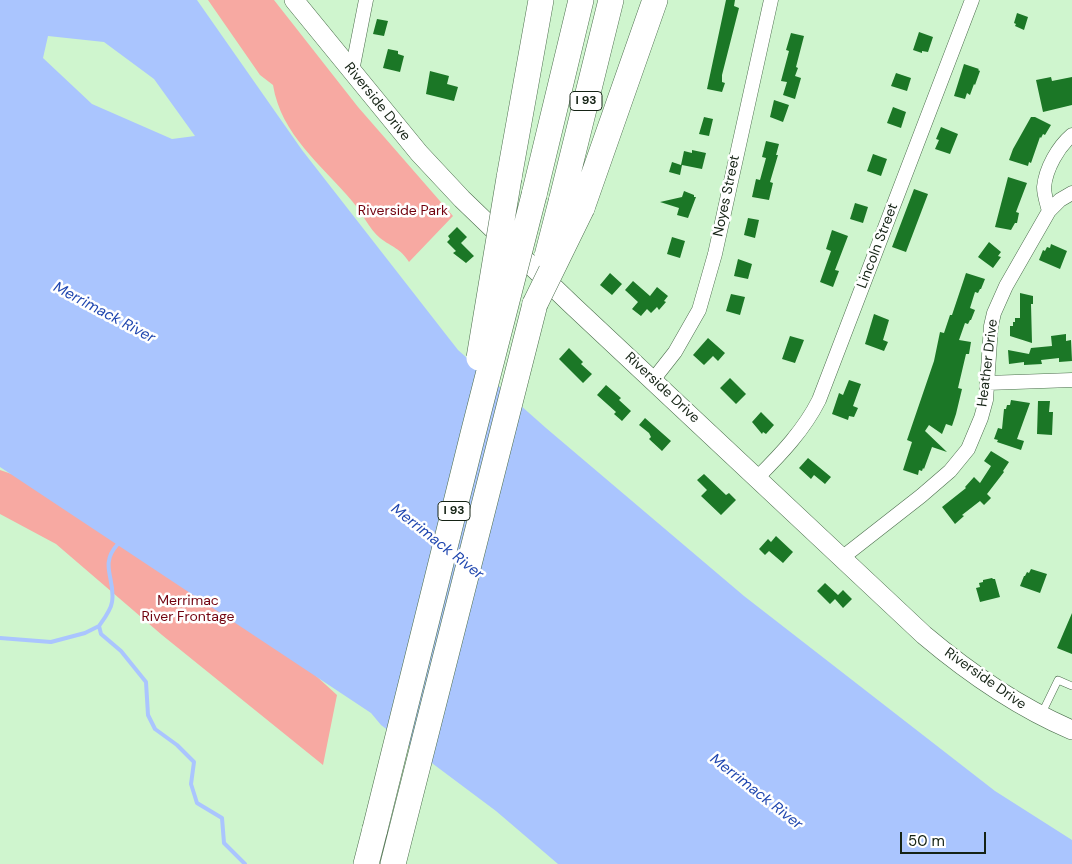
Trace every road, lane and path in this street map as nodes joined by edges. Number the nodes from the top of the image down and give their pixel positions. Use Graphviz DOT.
graph roads {
  1 [pos="294,0"];
  2 [pos="366,0"];
  3 [pos="541,0"];
  4 [pos="581,0"];
  5 [pos="611,0"];
  6 [pos="655,0"];
  7 [pos="771,0"];
  8 [pos="972,0"];
  9 [pos="352,71"];
  10 [pos="1072,135"];
  11 [pos="1072,193"];
  12 [pos="571,205"];
  13 [pos="1049,211"];
  14 [pos="654,380"];
  15 [pos="1072,380"];
  16 [pos="987,383"];
  17 [pos="472,434"];
  18 [pos="758,477"];
  19 [pos="843,557"];
  20 [pos="1072,686"];
  21 [pos="1041,716"];
  22 [pos="1072,730"];
  23 [pos="366,864"];
  24 [pos="393,864"];
  1 -- 9 [label="main road, Riverside Drive"];
  2 -- 9 [label="street"];
  3 -- 17 [label="highway, bridge"];
  4 -- 17 [label="highway, I 93, bridge"];
  5 -- 12 [label="highway, I 93"];
  6 -- 12 [label="highway"];
  7 -- 14 [label="street, Noyes Street"];
  8 -- 18 [label="street, Lincoln Street"];
  9 -- 14 [label="main road, Riverside Drive"];
  10 -- 13 [label="street"];
  11 -- 13 [label="street, Heather Drive"];
  12 -- 24 [label="highway, I 93, bridge"];
  13 -- 16 [label="street, Heather Drive"];
  14 -- 18 [label="main road, Riverside Drive"];
  15 -- 16 [label="street"];
  16 -- 19 [label="street, Heather Drive"];
  17 -- 23 [label="highway, I 93, bridge"];
  18 -- 19 [label="main road, Riverside Drive"];
  19 -- 21 [label="main road, Riverside Drive"];
  20 -- 21 [label="lane"];
  21 -- 22 [label="main road, Riverside Drive"];
}
